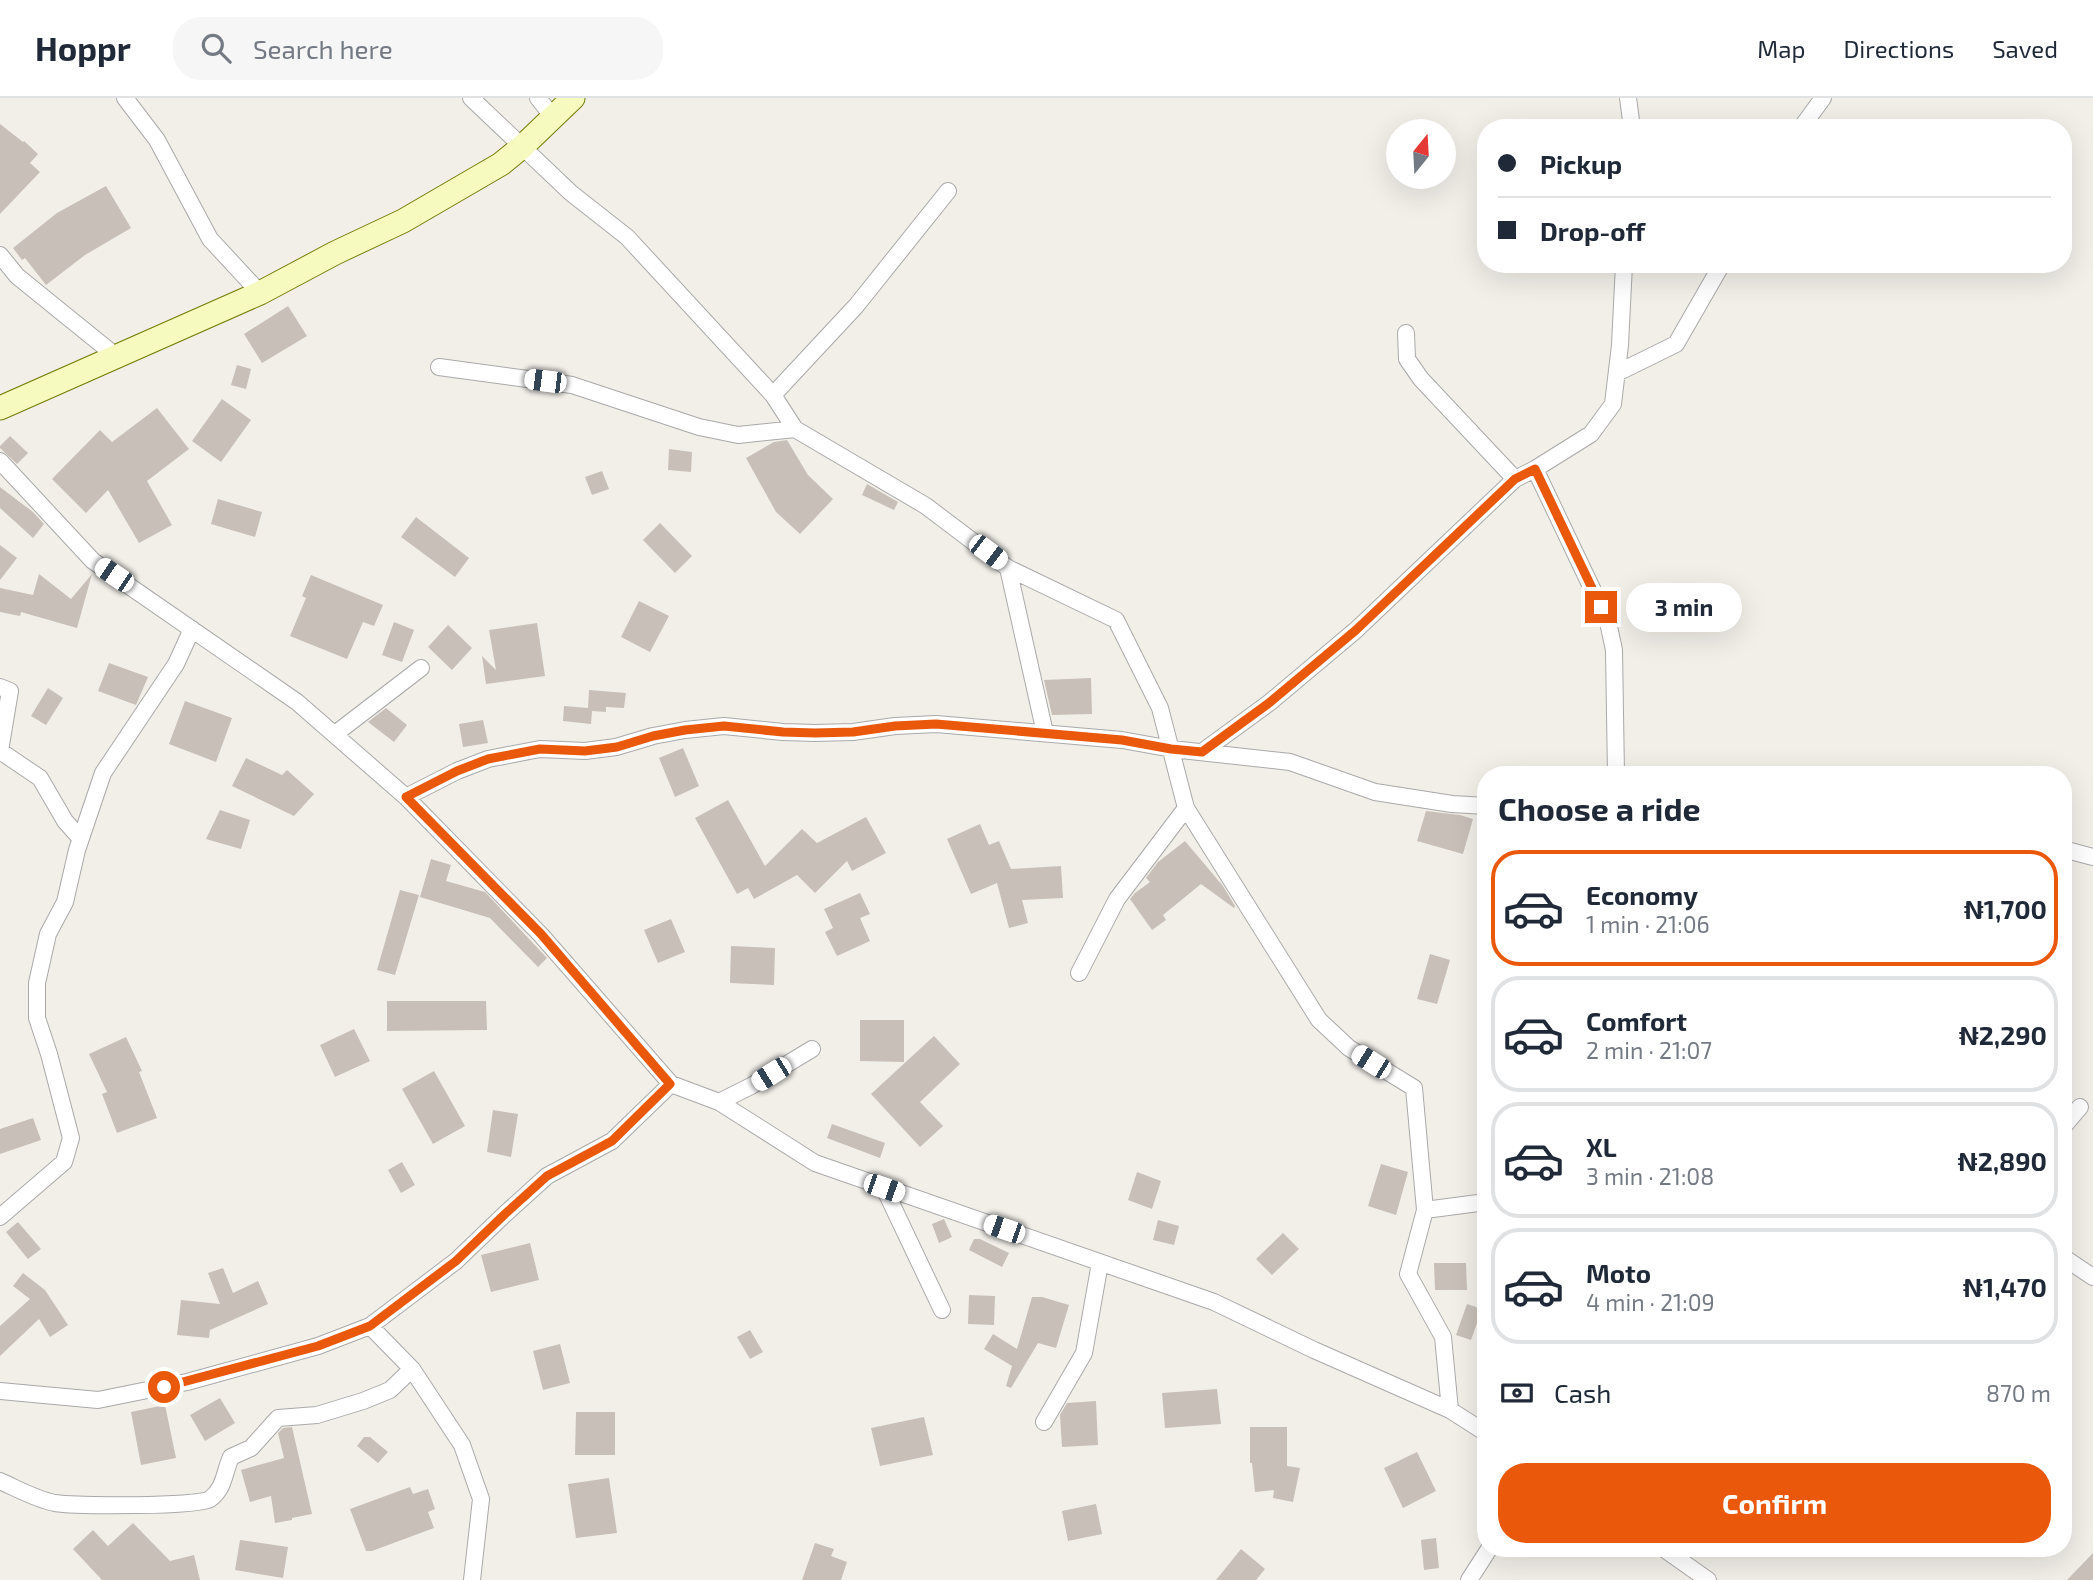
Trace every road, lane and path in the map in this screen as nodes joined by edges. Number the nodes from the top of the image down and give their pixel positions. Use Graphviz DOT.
graph roads {
  1 [pos="125,98"];
  2 [pos="471,98"];
  3 [pos="538,98"];
  4 [pos="573,98"];
  5 [pos="1628,98"];
  6 [pos="1824,98"];
  7 [pos="553,117"];
  8 [pos="1631,119"];
  9 [pos="1808,119"];
  10 [pos="523,146"];
  11 [pos="948,191"];
  12 [pos="0,255"];
  13 [pos="1624,273"];
  14 [pos="1717,273"];
  15 [pos="260,293"];
  16 [pos="1406,333"];
  17 [pos="117,357"];
  18 [pos="439,367"];
  19 [pos="1617,373"];
  20 [pos="774,395"];
  21 [pos="0,408"];
  22 [pos="795,429"];
  23 [pos="0,461"];
  24 [pos="1535,469"];
  25 [pos="1515,479"];
  26 [pos="1008,568"];
  27 [pos="192,629"];
  28 [pos="421,668"];
  29 [pos="0,687"];
  30 [pos="1045,733"];
  31 [pos="335,734"];
  32 [pos="1171,749"];
  33 [pos="1202,752"];
  34 [pos="1616,766"];
  35 [pos="406,797"];
  36 [pos="1477,805"];
  37 [pos="1186,808"];
  38 [pos="80,838"];
  39 [pos="2072,851"];
  40 [pos="2093,857"];
  41 [pos="1079,973"];
  42 [pos="812,1049"];
  43 [pos="670,1084"];
  44 [pos="719,1102"];
  45 [pos="2080,1107"];
  46 [pos="2072,1116"];
  47 [pos="884,1188"];
  48 [pos="1477,1203"];
  49 [pos="1425,1210"];
  50 [pos="0,1217"];
  51 [pos="1100,1263"];
  52 [pos="2072,1263"];
  53 [pos="2093,1277"];
  54 [pos="942,1310"];
  55 [pos="370,1326"];
  56 [pos="412,1369"];
  57 [pos="0,1391"];
  58 [pos="1450,1410"];
  59 [pos="1044,1422"];
  60 [pos="1477,1427"];
  61 [pos="0,1481"];
  62 [pos="1484,1557"];
  63 [pos="1679,1557"];
  64 [pos="472,1580"];
  65 [pos="1469,1580"];
  66 [pos="1708,1580"];
  1 -- 15 [label="street"];
  2 -- 10 [label="street"];
  3 -- 7 [label="street"];
  4 -- 7 [label="main road"];
  5 -- 8 [label="street"];
  6 -- 9 [label="street"];
  7 -- 10 [label="main road"];
  10 -- 15 [label="main road"];
  10 -- 20 [label="street"];
  11 -- 20 [label="street"];
  12 -- 17 [label="street"];
  13 -- 19 [label="street"];
  14 -- 19 [label="street"];
  15 -- 17 [label="main road"];
  16 -- 25 [label="street"];
  17 -- 21 [label="main road"];
  18 -- 22 [label="street"];
  19 -- 24 [label="street"];
  20 -- 22 [label="street"];
  22 -- 26 [label="street"];
  23 -- 27 [label="street"];
  24 -- 25 [label="street"];
  24 -- 34 [label="street"];
  25 -- 33 [label="street"];
  26 -- 30 [label="street"];
  26 -- 32 [label="street"];
  27 -- 31 [label="street"];
  27 -- 38 [label="street"];
  28 -- 31 [label="street"];
  29 -- 38 [label="street"];
  30 -- 32 [label="street"];
  30 -- 35 [label="street"];
  31 -- 35 [label="street"];
  32 -- 33 [label="street"];
  32 -- 37 [label="street"];
  33 -- 36 [label="street"];
  35 -- 43 [label="street"];
  37 -- 41 [label="street"];
  37 -- 49 [label="street"];
  38 -- 50 [label="street"];
  39 -- 40 [label="street"];
  42 -- 44 [label="street"];
  43 -- 44 [label="street"];
  43 -- 55 [label="street"];
  44 -- 47 [label="street"];
  45 -- 46 [label="street"];
  47 -- 51 [label="street"];
  47 -- 54 [label="street"];
  48 -- 49 [label="street"];
  49 -- 58 [label="street"];
  51 -- 58 [label="street"];
  51 -- 59 [label="street"];
  52 -- 53 [label="street"];
  55 -- 56 [label="street"];
  55 -- 57 [label="street"];
  56 -- 61 [label="street"];
  56 -- 64 [label="street"];
  58 -- 60 [label="street"];
  62 -- 65 [label="street"];
  63 -- 66 [label="street"];
}
